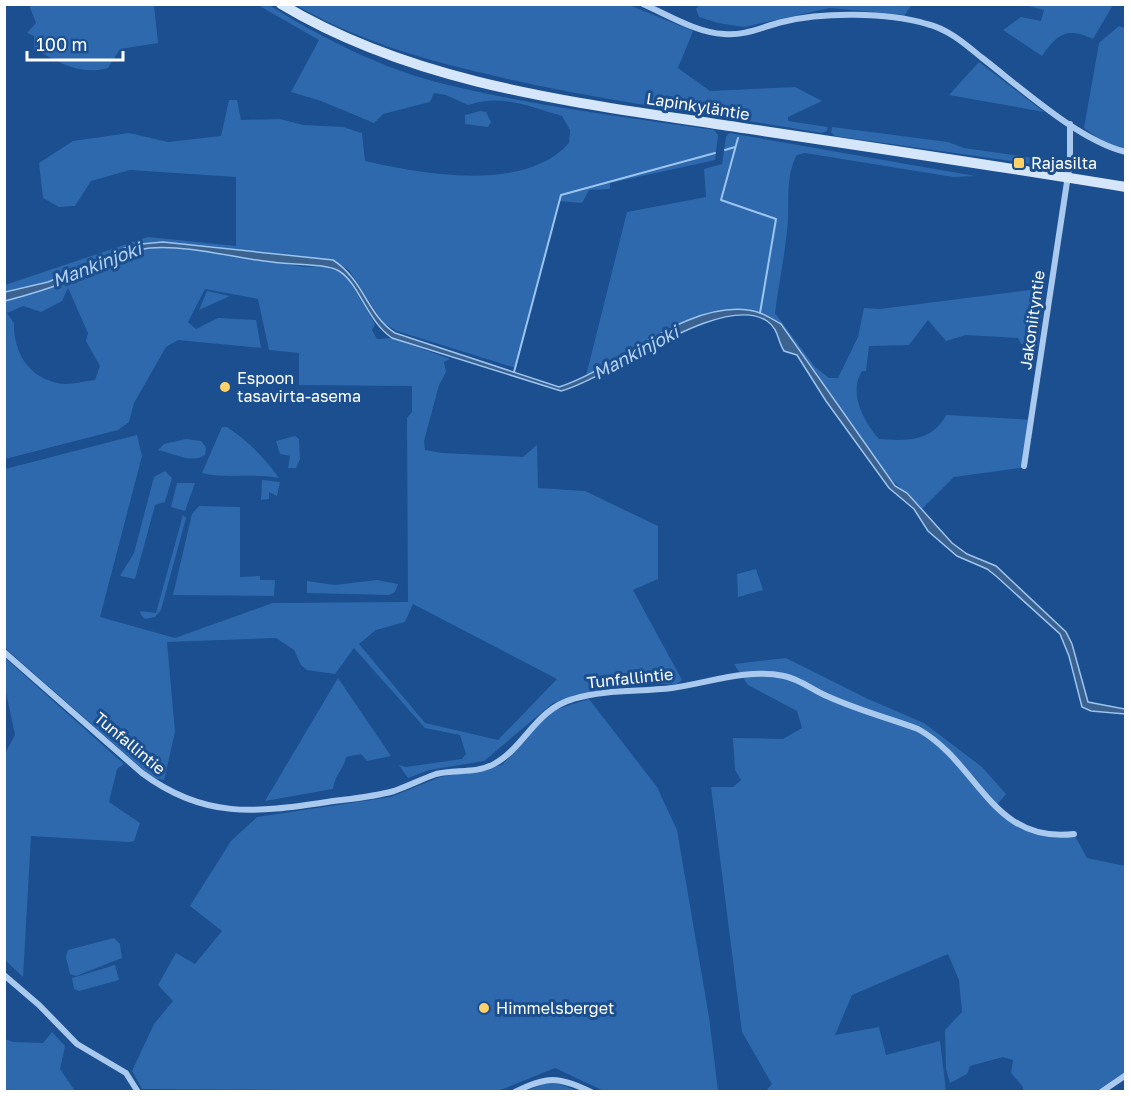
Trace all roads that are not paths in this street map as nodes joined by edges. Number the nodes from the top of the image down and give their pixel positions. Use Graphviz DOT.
graph roads {
  1 [pos="281,4"];
  2 [pos="643,4"];
  3 [pos="1070,124"];
  4 [pos="1125,152"];
  5 [pos="1067,177"];
  6 [pos="1125,187"];
  7 [pos="1024,466"];
  8 [pos="4,652"];
  9 [pos="1074,834"];
  10 [pos="4,975"];
  11 [pos="1125,1075"];
  12 [pos="138,1092"];
  13 [pos="515,1092"];
  14 [pos="591,1092"];
  15 [pos="1101,1092"];
  1 -- 5 [label="main road, Lapinkyläntie"];
  2 -- 3 [label="street"];
  3 -- 4 [label="street"];
  3 -- 5 [label="street, Jakoniityntie"];
  5 -- 6 [label="main road, Lapinkyläntie"];
  5 -- 7 [label="street, Jakoniityntie"];
  8 -- 9 [label="street, Tunfallintie"];
  10 -- 12 [label="street"];
  11 -- 15 [label="street"];
  13 -- 14 [label="street"];
}
